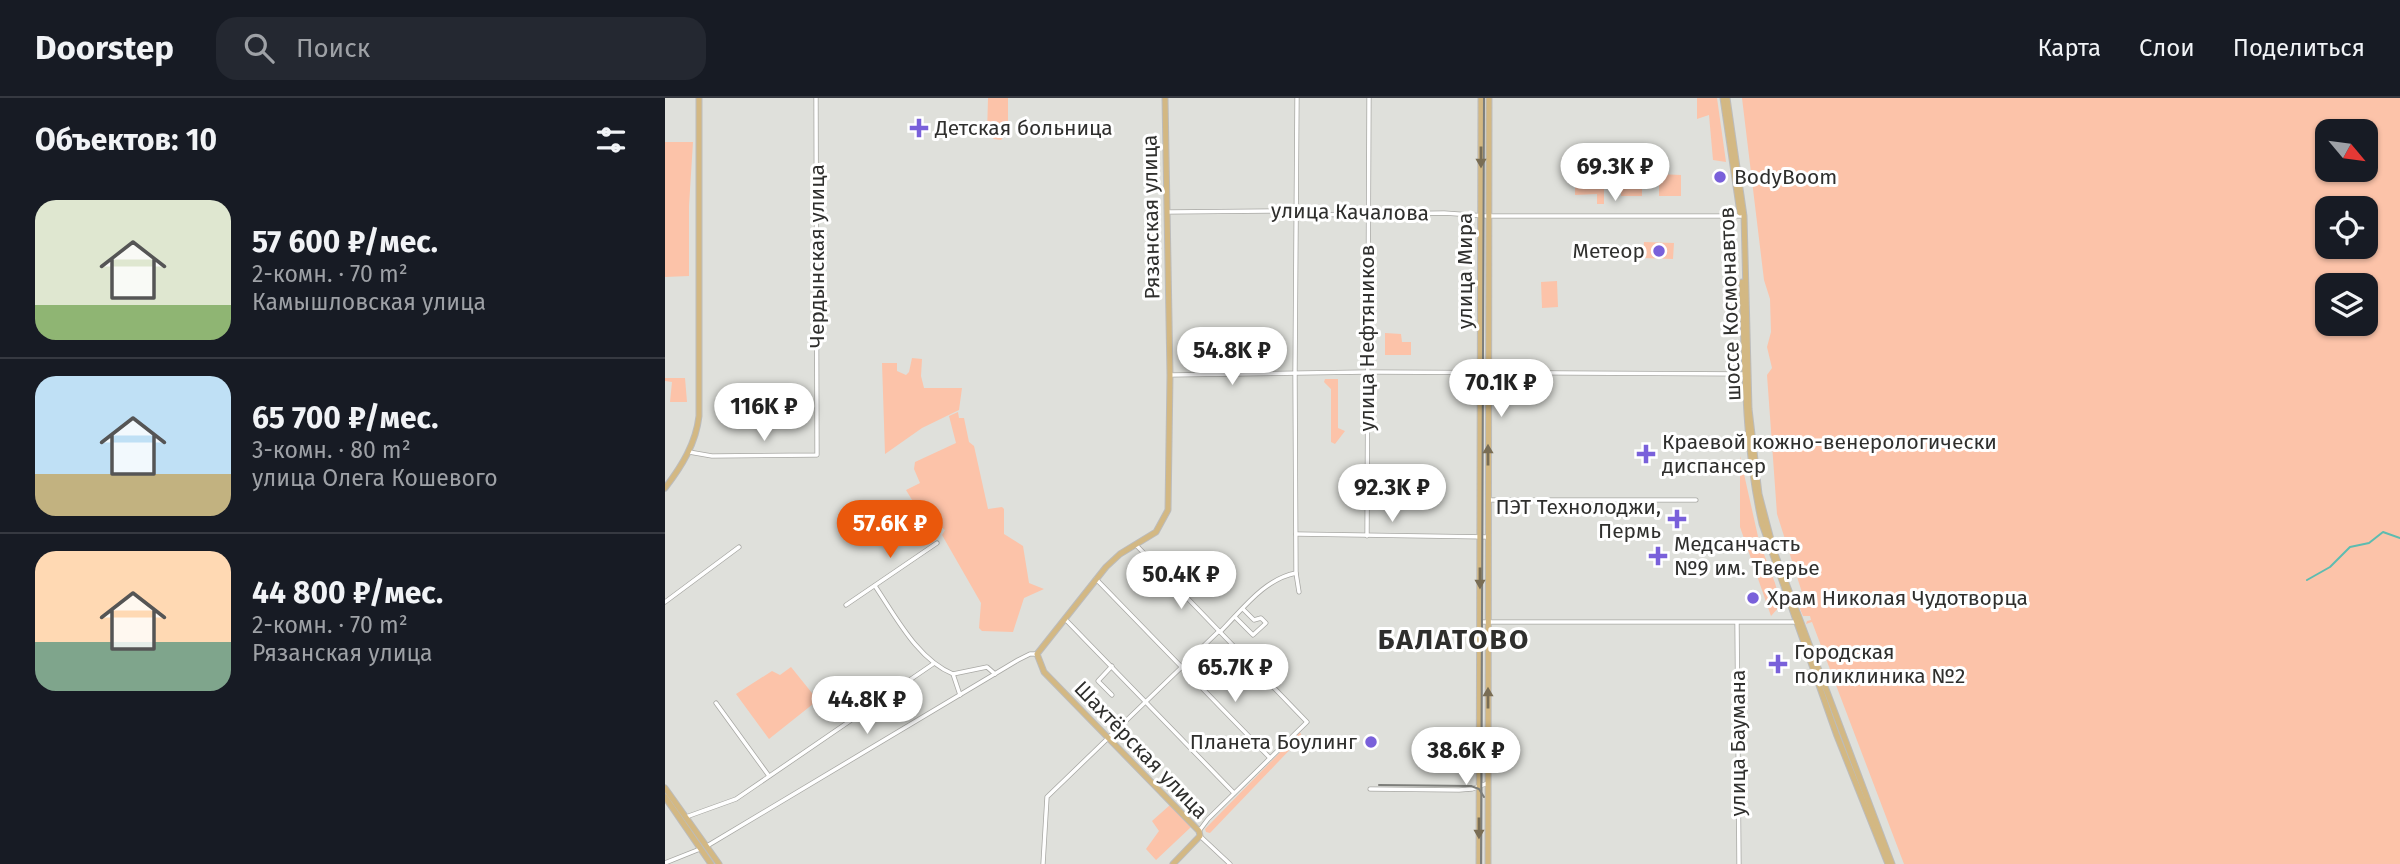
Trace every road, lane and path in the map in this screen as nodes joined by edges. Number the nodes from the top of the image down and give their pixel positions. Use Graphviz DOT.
graph roads {
  1 [pos="699,98"];
  2 [pos="816,98"];
  3 [pos="1164,98"];
  4 [pos="1297,98"];
  5 [pos="1369,98"];
  6 [pos="1481,98"];
  7 [pos="1489,98"];
  8 [pos="1725,98"];
  9 [pos="1167,214"];
  10 [pos="1296,214"];
  11 [pos="1368,215"];
  12 [pos="1481,215"];
  13 [pos="1489,216"];
  14 [pos="1742,216"];
  15 [pos="1367,372"];
  16 [pos="1295,373"];
  17 [pos="1480,373"];
  18 [pos="1488,373"];
  19 [pos="1747,374"];
  20 [pos="1170,375"];
  21 [pos="688,453"];
  22 [pos="665,488"];
  23 [pos="1488,500"];
  24 [pos="1696,500"];
  25 [pos="1296,534"];
  26 [pos="1367,536"];
  27 [pos="1480,537"];
  28 [pos="1488,537"];
  29 [pos="937,543"];
  30 [pos="1136,545"];
  31 [pos="739,548"];
  32 [pos="1296,573"];
  33 [pos="1096,579"];
  34 [pos="875,586"];
  35 [pos="1299,592"];
  36 [pos="665,602"];
  37 [pos="846,605"];
  38 [pos="1243,609"];
  39 [pos="1235,617"];
  40 [pos="1065,619"];
  41 [pos="1798,621"];
  42 [pos="1480,622"];
  43 [pos="1488,622"];
  44 [pos="1737,623"];
  45 [pos="1219,632"];
  46 [pos="1037,654"];
  47 [pos="933,664"];
  48 [pos="1112,666"];
  49 [pos="1182,667"];
  50 [pos="953,674"];
  51 [pos="995,674"];
  52 [pos="960,695"];
  53 [pos="1112,695"];
  54 [pos="1096,698"];
  55 [pos="1147,702"];
  56 [pos="716,703"];
  57 [pos="1122,726"];
  58 [pos="1109,739"];
  59 [pos="1271,758"];
  60 [pos="769,776"];
  61 [pos="1488,783"];
  62 [pos="1479,787"];
  63 [pos="665,788"];
  64 [pos="1370,789"];
  65 [pos="1234,793"];
  66 [pos="665,797"];
  67 [pos="686,817"];
  68 [pos="1200,834"];
  69 [pos="704,847"];
  70 [pos="665,863"];
  71 [pos="711,864"];
  72 [pos="719,864"];
  73 [pos="1043,864"];
  74 [pos="1173,864"];
  75 [pos="1230,864"];
  76 [pos="1479,864"];
  77 [pos="1487,864"];
  78 [pos="1739,864"];
  79 [pos="1890,864"];
  1 -- 21 [label="main road"];
  2 -- 21 [label="street, Чердынская улица"];
  3 -- 9 [label="main road, Рязанская улица"];
  4 -- 10 [label="street"];
  5 -- 11 [label="street, улица Нефтяников"];
  6 -- 12 [label="main road, улица Мира, one-way"];
  7 -- 13 [label="main road, улица Мира"];
  8 -- 14 [label="main road, шоссе Космонавтов"];
  9 -- 10 [label="street, улица Качалова"];
  9 -- 20 [label="main road, Рязанская улица"];
  10 -- 11 [label="street, улица Качалова"];
  10 -- 16 [label="street"];
  11 -- 12 [label="street, улица Качалова"];
  11 -- 15 [label="street, улица Нефтяников"];
  12 -- 13 [label="street, улица Качалова"];
  12 -- 17 [label="main road, улица Мира"];
  13 -- 14 [label="street, улица Качалова"];
  13 -- 18 [label="main road, улица Мира"];
  14 -- 19 [label="main road, шоссе Космонавтов"];
  15 -- 16 [label="street"];
  15 -- 17 [label="street"];
  15 -- 26 [label="street, улица Нефтяников"];
  16 -- 20 [label="street"];
  16 -- 25 [label="street"];
  17 -- 18 [label="street"];
  17 -- 27 [label="main road, улица Мира"];
  18 -- 19 [label="street"];
  23 -- 18 [label="main road, улица Мира, one-way"];
  19 -- 41 [label="main road, шоссе Космонавтов"];
  20 -- 30 [label="main road, Рязанская улица"];
  21 -- 22 [label="main road"];
  23 -- 24 [label="street"];
  23 -- 28 [label="main road, улица Мира"];
  25 -- 26 [label="street"];
  25 -- 32 [label="street"];
  26 -- 27 [label="street"];
  27 -- 28 [label="street"];
  27 -- 42 [label="main road, улица Мира, one-way"];
  28 -- 43 [label="main road, улица Мира"];
  29 -- 34 [label="street"];
  30 -- 33 [label="main road, Рязанская улица"];
  30 -- 45 [label="street"];
  31 -- 36 [label="street"];
  32 -- 35 [label="street"];
  32 -- 38 [label="street"];
  33 -- 40 [label="main road, Рязанская улица"];
  33 -- 49 [label="street"];
  34 -- 37 [label="street"];
  34 -- 47 [label="street"];
  38 -- 39 [label="street"];
  38 -- 39 [label="street"];
  39 -- 45 [label="street"];
  40 -- 46 [label="main road, Рязанская улица"];
  40 -- 48 [label="street"];
  41 -- 44 [label="street"];
  41 -- 79 [label="main road, шоссе Космонавтов"];
  42 -- 43 [label="street"];
  42 -- 62 [label="main road, улица Мира"];
  43 -- 44 [label="street"];
  61 -- 43 [label="main road, улица Мира, one-way"];
  44 -- 78 [label="street, улица Баумана"];
  45 -- 49 [label="street"];
  45 -- 59 [label="street"];
  46 -- 51 [label="street, Рязанская улица"];
  46 -- 58 [label="main road, Шахтёрская улица"];
  47 -- 50 [label="street"];
  47 -- 60 [label="street"];
  48 -- 53 [label="street"];
  48 -- 55 [label="street"];
  49 -- 55 [label="street"];
  49 -- 59 [label="street"];
  50 -- 51 [label="street"];
  50 -- 52 [label="street"];
  51 -- 52 [label="street, Рязанская улица"];
  52 -- 69 [label="street, Рязанская улица"];
  54 -- 57 [label="street"];
  55 -- 57 [label="street"];
  55 -- 65 [label="street"];
  56 -- 60 [label="street"];
  57 -- 58 [label="street"];
  58 -- 68 [label="main road, Шахтёрская улица"];
  58 -- 73 [label="street"];
  59 -- 65 [label="street"];
  60 -- 67 [label="street"];
  61 -- 62 [label="street"];
  61 -- 77 [label="main road, улица Мира"];
  62 -- 64 [label="street"];
  62 -- 76 [label="main road, улица Мира, one-way"];
  63 -- 67 [label="main road"];
  65 -- 68 [label="street"];
  66 -- 69 [label="main road"];
  67 -- 69 [label="main road"];
  68 -- 74 [label="main road"];
  68 -- 75 [label="street, Шахтёрская улица"];
  69 -- 70 [label="street, Рязанская улица"];
  69 -- 71 [label="main road"];
  69 -- 72 [label="main road"];
}
